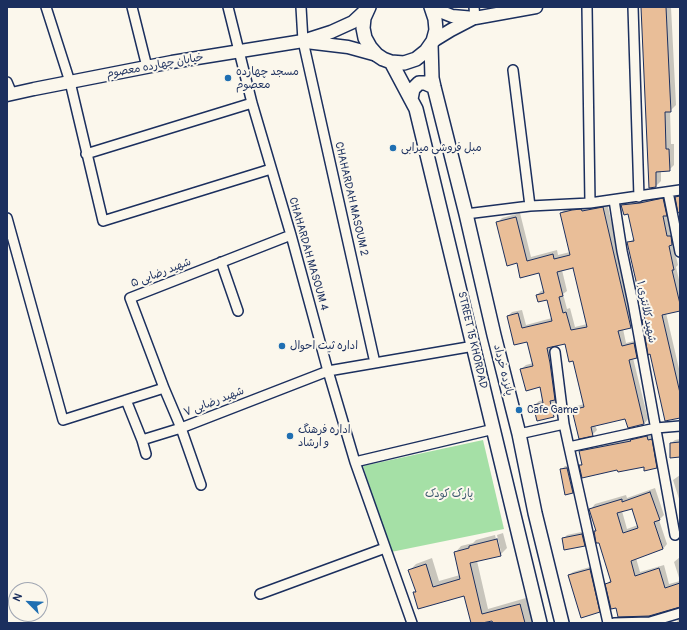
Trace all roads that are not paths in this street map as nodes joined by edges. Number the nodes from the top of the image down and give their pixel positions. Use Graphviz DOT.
graph roads {
  1 [pos="46,7"];
  2 [pos="132,7"];
  3 [pos="228,7"];
  4 [pos="302,7"];
  5 [pos="536,7"];
  6 [pos="587,7"];
  7 [pos="633,7"];
  8 [pos="368,8"];
  9 [pos="431,8"];
  10 [pos="475,12"];
  11 [pos="303,41"];
  12 [pos="432,42"];
  13 [pos="240,52"];
  14 [pos="377,55"];
  15 [pos="391,62"];
  16 [pos="147,67"];
  17 [pos="513,70"];
  18 [pos="7,82"];
  19 [pos="70,82"];
  20 [pos="434,87"];
  21 [pos="9,95"];
  22 [pos="411,99"];
  23 [pos="252,103"];
  24 [pos="86,154"];
  25 [pos="271,170"];
  26 [pos="680,190"];
  27 [pos="668,192"];
  28 [pos="639,197"];
  29 [pos="614,200"];
  30 [pos="590,202"];
  31 [pos="530,206"];
  32 [pos="466,214"];
  33 [pos="7,218"];
  34 [pos="291,235"];
  35 [pos="680,252"];
  36 [pos="221,262"];
  37 [pos="238,311"];
  38 [pos="474,346"];
  39 [pos="555,352"];
  40 [pos="376,362"];
  41 [pos="328,371"];
  42 [pos="164,388"];
  43 [pos="126,400"];
  44 [pos="564,424"];
  45 [pos="680,426"];
  46 [pos="181,428"];
  47 [pos="656,428"];
  48 [pos="494,429"];
  49 [pos="519,434"];
  50 [pos="142,440"];
  51 [pos="569,446"];
  52 [pos="146,454"];
  53 [pos="355,462"];
  54 [pos="201,485"];
  55 [pos="675,535"];
  56 [pos="385,548"];
  57 [pos="260,594"];
  58 [pos="680,613"];
  59 [pos="412,623"];
  60 [pos="540,623"];
  61 [pos="562,623"];
  62 [pos="608,623"];
  63 [pos="614,623"];
  64 [pos="625,623"];
  1 -- 19 [label="street"];
  2 -- 16 [label="street"];
  3 -- 13 [label="street, CHAHARDAH MASOUM 4"];
  4 -- 11 [label="street, CHAHARDAH MASOUM 2"];
  5 -- 10 [label="street"];
  6 -- 30 [label="street"];
  7 -- 28 [label="street"];
  8 -- 11 [label="street"];
  8 -- 14 [label="main road"];
  9 -- 10 [label="street"];
  9 -- 12 [label="main road"];
  10 -- 12 [label="street"];
  11 -- 13 [label="street, خیابان چهارده معصوم"];
  11 -- 14 [label="street"];
  11 -- 40 [label="street, CHAHARDAH MASOUM 2"];
  12 -- 15 [label="main road"];
  12 -- 20 [label="main road"];
  13 -- 16 [label="street, خیابان چهارده معصوم"];
  13 -- 23 [label="street, CHAHARDAH MASOUM 4"];
  14 -- 15 [label="main road"];
  15 -- 22 [label="main road, STREET 15 KHORDAD"];
  16 -- 19 [label="street, خیابان چهارده معصوم"];
  17 -- 31 [label="street"];
  18 -- 21 [label="street"];
  19 -- 21 [label="street, خیابان چهارده معصوم"];
  19 -- 24 [label="street"];
  20 -- 22 [label="main road"];
  20 -- 32 [label="main road, پانزده خرداد"];
  22 -- 38 [label="main road, STREET 15 KHORDAD"];
  23 -- 24 [label="street"];
  23 -- 25 [label="street, CHAHARDAH MASOUM 4"];
  24 -- 25 [label="street"];
  25 -- 34 [label="street, CHAHARDAH MASOUM 4"];
  26 -- 27 [label="street"];
  27 -- 28 [label="street"];
  27 -- 35 [label="street"];
  28 -- 29 [label="street"];
  29 -- 30 [label="street"];
  29 -- 47 [label="street, شهید کلانتری ۱"];
  30 -- 31 [label="street"];
  31 -- 32 [label="street"];
  32 -- 49 [label="main road, پانزده خرداد"];
  33 -- 43 [label="street"];
  34 -- 36 [label="street, شهید رضایی ۵"];
  34 -- 41 [label="street, CHAHARDAH MASOUM 4"];
  36 -- 37 [label="street"];
  36 -- 42 [label="street, شهید رضایی ۵"];
  38 -- 40 [label="street, شهید رضایی ۷"];
  38 -- 48 [label="main road, STREET 15 KHORDAD"];
  39 -- 44 [label="street"];
  40 -- 41 [label="street, شهید رضایی ۷"];
  41 -- 46 [label="street, شهید رضایی ۷"];
  41 -- 53 [label="street, CHAHARDAH MASOUM 4"];
  42 -- 43 [label="street"];
  42 -- 46 [label="street, شهید رضایی ۷"];
  43 -- 50 [label="street"];
  44 -- 49 [label="street"];
  44 -- 51 [label="street"];
  45 -- 47 [label="street"];
  46 -- 50 [label="street"];
  46 -- 54 [label="street"];
  47 -- 51 [label="street"];
  47 -- 55 [label="street, شهید کلانتری ۱"];
  48 -- 53 [label="street"];
  48 -- 60 [label="main road, STREET 15 KHORDAD"];
  49 -- 61 [label="main road, پانزده خرداد"];
  50 -- 52 [label="street"];
  51 -- 62 [label="street"];
  53 -- 56 [label="street, CHAHARDAH MASOUM 4"];
  56 -- 57 [label="street"];
  56 -- 59 [label="street, CHAHARDAH MASOUM 4"];
  58 -- 64 [label="street"];
  63 -- 64 [label="street"];
}
